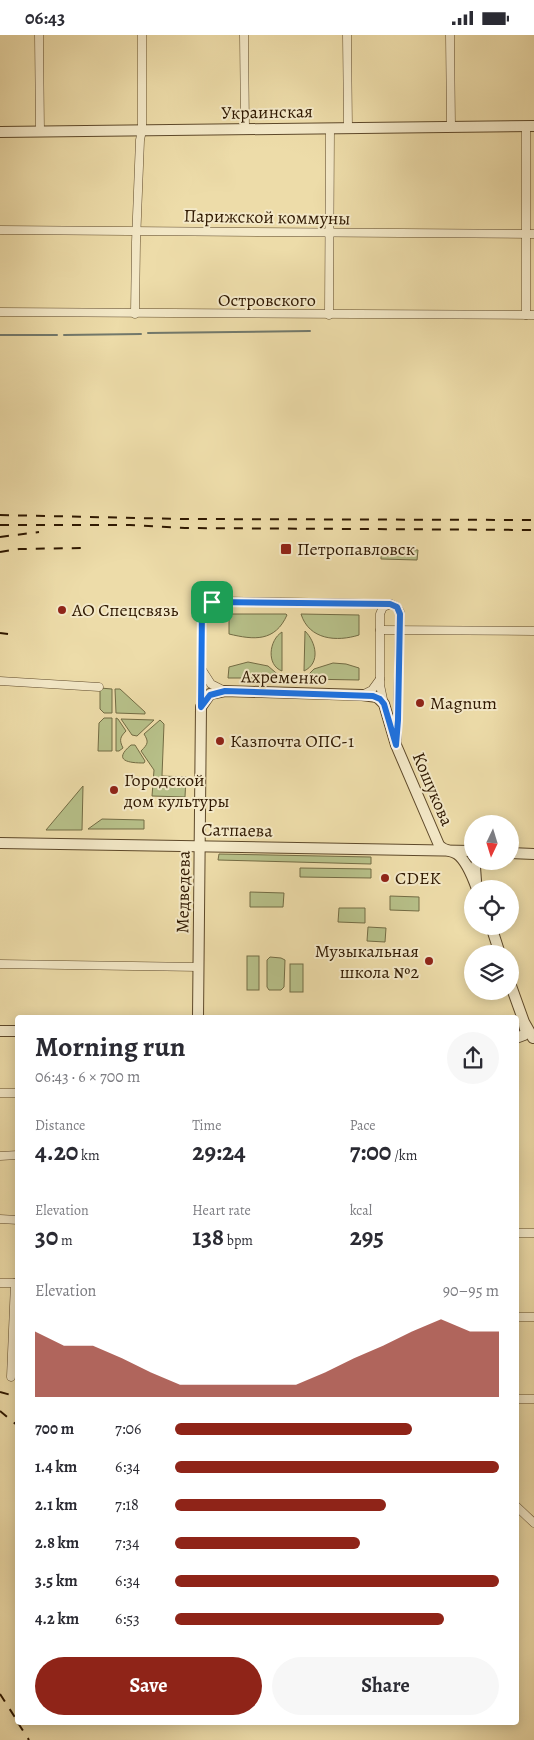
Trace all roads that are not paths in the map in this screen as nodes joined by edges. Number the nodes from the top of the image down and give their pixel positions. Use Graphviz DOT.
graph roads {
  1 [pos="39,35"];
  2 [pos="142,35"];
  3 [pos="244,35"];
  4 [pos="347,35"];
  5 [pos="450,35"];
  6 [pos="452,126"];
  7 [pos="530,126"];
  8 [pos="330,128"];
  9 [pos="348,128"];
  10 [pos="245,129"];
  11 [pos="142,130"];
  12 [pos="40,131"];
  13 [pos="0,132"];
  14 [pos="0,230"];
  15 [pos="136,230"];
  16 [pos="330,232"];
  17 [pos="530,234"];
  18 [pos="0,312"];
  19 [pos="135,314"];
  20 [pos="329,315"];
  21 [pos="530,315"];
  22 [pos="390,604"];
  23 [pos="380,630"];
  24 [pos="400,630"];
  25 [pos="534,631"];
  26 [pos="202,667"];
  27 [pos="380,679"];
  28 [pos="0,681"];
  29 [pos="99,687"];
  30 [pos="225,691"];
  31 [pos="362,695"];
  32 [pos="384,704"];
  33 [pos="201,707"];
  34 [pos="396,745"];
  35 [pos="0,843"];
  36 [pos="200,846"];
  37 [pos="445,850"];
  38 [pos="464,851"];
  39 [pos="519,853"];
  40 [pos="534,853"];
  41 [pos="464,863"];
  42 [pos="0,964"];
  43 [pos="199,967"];
  44 [pos="516,1000"];
  45 [pos="198,1015"];
  46 [pos="524,1022"];
  47 [pos="0,1031"];
  48 [pos="15,1031"];
  49 [pos="519,1037"];
  50 [pos="519,1038"];
  51 [pos="534,1039"];
  52 [pos="0,1093"];
  53 [pos="15,1093"];
  54 [pos="0,1155"];
  55 [pos="15,1155"];
  56 [pos="0,1219"];
  57 [pos="15,1219"];
  58 [pos="519,1233"];
  59 [pos="534,1233"];
  60 [pos="0,1283"];
  61 [pos="15,1283"];
  62 [pos="15,1302"];
  63 [pos="519,1317"];
  64 [pos="534,1317"];
  65 [pos="11,1377"];
  66 [pos="519,1399"];
  67 [pos="534,1399"];
  68 [pos="519,1509"];
  69 [pos="534,1523"];
  1 -- 12 [label="street"];
  2 -- 11 [label="street"];
  3 -- 10 [label="street"];
  4 -- 9 [label="street"];
  5 -- 6 [label="street"];
  6 -- 7 [label="street, Украинская"];
  6 -- 9 [label="street, Украинская"];
  7 -- 17 [label="street"];
  8 -- 9 [label="street, Украинская"];
  8 -- 10 [label="street, Украинская"];
  8 -- 16 [label="street"];
  10 -- 11 [label="street, Украинская"];
  11 -- 12 [label="street, Украинская"];
  11 -- 15 [label="street"];
  12 -- 13 [label="street, Украинская"];
  14 -- 15 [label="street, Парижской коммуны"];
  15 -- 16 [label="street, Парижской коммуны"];
  15 -- 19 [label="street"];
  16 -- 17 [label="street, Парижской коммуны"];
  16 -- 20 [label="street"];
  17 -- 21 [label="street"];
  18 -- 19 [label="street, Островского"];
  19 -- 20 [label="street, Островского"];
  20 -- 21 [label="street, Островского"];
  22 -- 23 [label="street"];
  22 -- 24 [label="street, Кошукова"];
  22 -- 26 [label="street"];
  23 -- 24 [label="street"];
  23 -- 27 [label="street"];
  24 -- 25 [label="street"];
  24 -- 34 [label="street, Кошукова"];
  26 -- 30 [label="street"];
  26 -- 33 [label="street"];
  27 -- 31 [label="street"];
  27 -- 32 [label="street"];
  28 -- 29 [label="street"];
  30 -- 31 [label="street, Ахременко"];
  30 -- 33 [label="street, Ахременко"];
  31 -- 32 [label="street, Ахременко"];
  32 -- 34 [label="street, Кошукова"];
  33 -- 36 [label="street, Медведева"];
  34 -- 37 [label="street, Кошукова"];
  35 -- 36 [label="street, Сатпаева"];
  36 -- 37 [label="street, Сатпаева"];
  36 -- 43 [label="street, Медведева"];
  37 -- 38 [label="street, Сатпаева"];
  37 -- 41 [label="street, Кошукова"];
  39 -- 40 [label="street"];
  42 -- 43 [label="street"];
  43 -- 45 [label="street, Медведева"];
  44 -- 46 [label="street"];
  46 -- 49 [label="street"];
  46 -- 51 [label="street"];
  47 -- 48 [label="street"];
  50 -- 51 [label="street"];
  52 -- 53 [label="street"];
  54 -- 55 [label="street"];
  56 -- 57 [label="street"];
  58 -- 59 [label="street"];
  60 -- 61 [label="street"];
  62 -- 65 [label="street"];
  63 -- 64 [label="street"];
  66 -- 67 [label="street"];
  68 -- 69 [label="street"];
}
